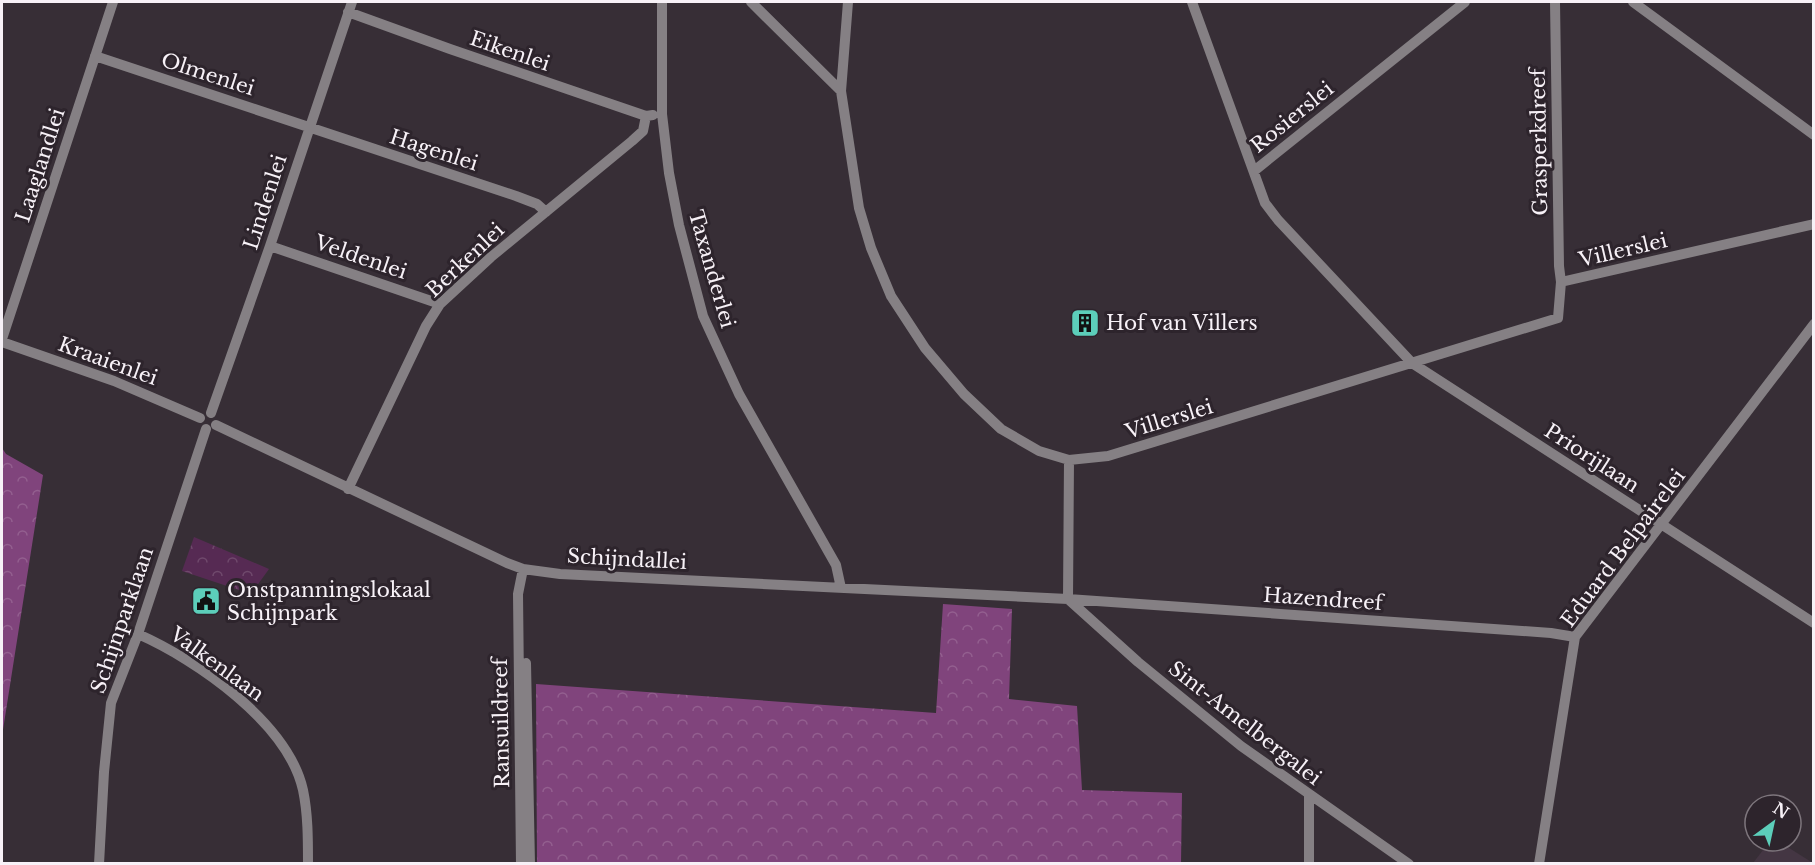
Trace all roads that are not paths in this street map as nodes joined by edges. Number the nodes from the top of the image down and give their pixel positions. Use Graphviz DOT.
graph roads {
  1 [pos="113,2"];
  2 [pos="662,2"];
  3 [pos="751,2"];
  4 [pos="848,2"];
  5 [pos="1192,2"];
  6 [pos="1465,2"];
  7 [pos="1555,2"];
  8 [pos="1633,2"];
  9 [pos="350,7"];
  10 [pos="95,56"];
  11 [pos="841,91"];
  12 [pos="662,114"];
  13 [pos="646,116"];
  14 [pos="309,127"];
  15 [pos="664,130"];
  16 [pos="643,131"];
  17 [pos="1814,135"];
  18 [pos="1254,171"];
  19 [pos="546,212"];
  20 [pos="1814,224"];
  21 [pos="270,246"];
  22 [pos="1562,282"];
  23 [pos="440,304"];
  24 [pos="1814,324"];
  25 [pos="2,340"];
  26 [pos="1412,363"];
  27 [pos="212,412"];
  28 [pos="200,418"];
  29 [pos="211,427"];
  30 [pos="1069,460"];
  31 [pos="348,489"];
  32 [pos="1662,525"];
  33 [pos="523,569"];
  34 [pos="522,582"];
  35 [pos="841,588"];
  36 [pos="1068,599"];
  37 [pos="1814,623"];
  38 [pos="138,634"];
  39 [pos="1575,637"];
  40 [pos="1309,796"];
  41 [pos="99,864"];
  42 [pos="308,864"];
  43 [pos="521,864"];
  44 [pos="530,864"];
  45 [pos="1309,864"];
  46 [pos="1409,864"];
  47 [pos="1539,864"];
  1 -- 10 [label="street, Laaglandlei"];
  2 -- 12 [label="street, Taxanderlei"];
  3 -- 11 [label="street"];
  4 -- 11 [label="street, Villerslei"];
  5 -- 18 [label="street"];
  6 -- 18 [label="street, Rosierslei"];
  7 -- 22 [label="street, Grasperkdreef"];
  8 -- 17 [label="street"];
  9 -- 13 [label="street, Eikenlei"];
  9 -- 14 [label="street, Lindenlei"];
  10 -- 14 [label="street, Olmenlei"];
  10 -- 25 [label="street, Laaglandlei"];
  11 -- 30 [label="street, Villerslei"];
  12 -- 13 [label="street, Eikenlei"];
  12 -- 15 [label="street, Taxanderlei"];
  13 -- 16 [label="street"];
  14 -- 19 [label="street, Hagenlei"];
  14 -- 21 [label="street, Lindenlei"];
  15 -- 16 [label="street"];
  15 -- 35 [label="street, Taxanderlei"];
  16 -- 19 [label="street, Berkenlei"];
  18 -- 26 [label="street, Rosierslei"];
  19 -- 23 [label="street, Berkenlei"];
  20 -- 22 [label="street, Villerslei"];
  21 -- 23 [label="street, Veldenlei"];
  21 -- 27 [label="street, Lindenlei"];
  22 -- 26 [label="street, Villerslei"];
  23 -- 31 [label="street, Berkenlei"];
  24 -- 32 [label="street, Eduard Belpairelei"];
  25 -- 28 [label="street, Kraaienlei"];
  26 -- 30 [label="street, Villerslei"];
  26 -- 32 [label="street, Priorijlaan"];
  27 -- 28 [label="street"];
  27 -- 29 [label="street"];
  28 -- 29 [label="street"];
  29 -- 31 [label="street, Schijndallei"];
  29 -- 38 [label="street, Schijnparklaan"];
  30 -- 36 [label="street"];
  31 -- 33 [label="street, Schijndallei"];
  32 -- 37 [label="street, Priorijlaan"];
  32 -- 39 [label="street, Eduard Belpairelei"];
  33 -- 34 [label="street, Ransuildreef"];
  33 -- 35 [label="street, Schijndallei"];
  34 -- 43 [label="street, Ransuildreef"];
  34 -- 44 [label="street, Ransuildreef"];
  35 -- 36 [label="street, Schijndallei"];
  36 -- 39 [label="street, Hazendreef"];
  36 -- 40 [label="street, Sint-Amelbergalei"];
  38 -- 41 [label="street, Schijnparklaan"];
  38 -- 42 [label="street, Valkenlaan"];
  39 -- 47 [label="street, Eduard Belpairelei"];
  40 -- 45 [label="street"];
  40 -- 46 [label="street, Sint-Amelbergalei"];
}
